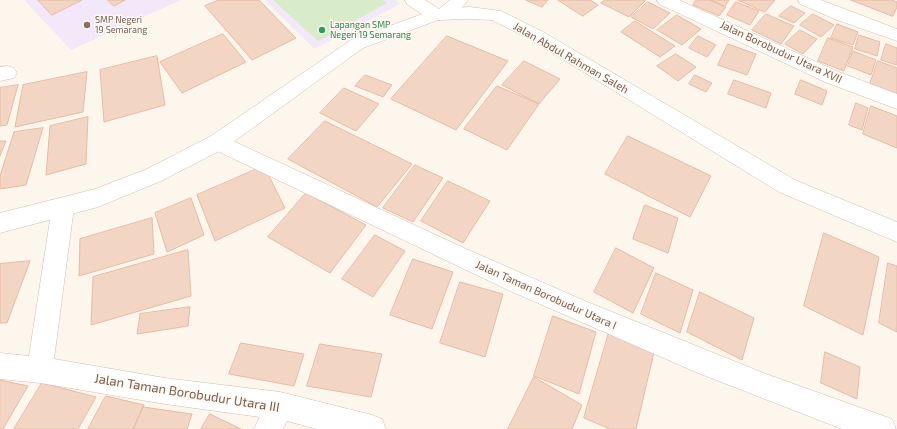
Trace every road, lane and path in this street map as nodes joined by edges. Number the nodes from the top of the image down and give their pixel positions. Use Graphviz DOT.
graph roads {
  1 [pos="413,0"];
  2 [pos="460,0"];
  3 [pos="665,0"];
  4 [pos="806,0"];
  5 [pos="441,14"];
  6 [pos="897,35"];
  7 [pos="897,102"];
  8 [pos="218,142"];
  9 [pos="63,207"];
  10 [pos="0,223"];
  11 [pos="897,232"];
  12 [pos="0,366"];
  13 [pos="40,370"];
  14 [pos="274,418"];
  15 [pos="372,429"];
  16 [pos="882,429"];
  1 -- 5 [label="street"];
  2 -- 5 [label="street"];
  3 -- 7 [label="street, Jalan Borobudur Utara XVII"];
  4 -- 6 [label="street"];
  5 -- 8 [label="street, Jalan Abdul Rahman Saleh"];
  5 -- 11 [label="street, Jalan Abdul Rahman Saleh"];
  8 -- 9 [label="street, Jalan Abdul Rahman Saleh"];
  8 -- 16 [label="street, Jalan Taman Borobudur Utara I"];
  9 -- 10 [label="street, Jalan Abdul Rahman Saleh"];
  9 -- 13 [label="street"];
  12 -- 13 [label="street, Jalan Taman Borobudur Utara III"];
  13 -- 14 [label="street, Jalan Taman Borobudur Utara III"];
  14 -- 15 [label="street, Jalan Taman Borobudur Utara III"];
}
